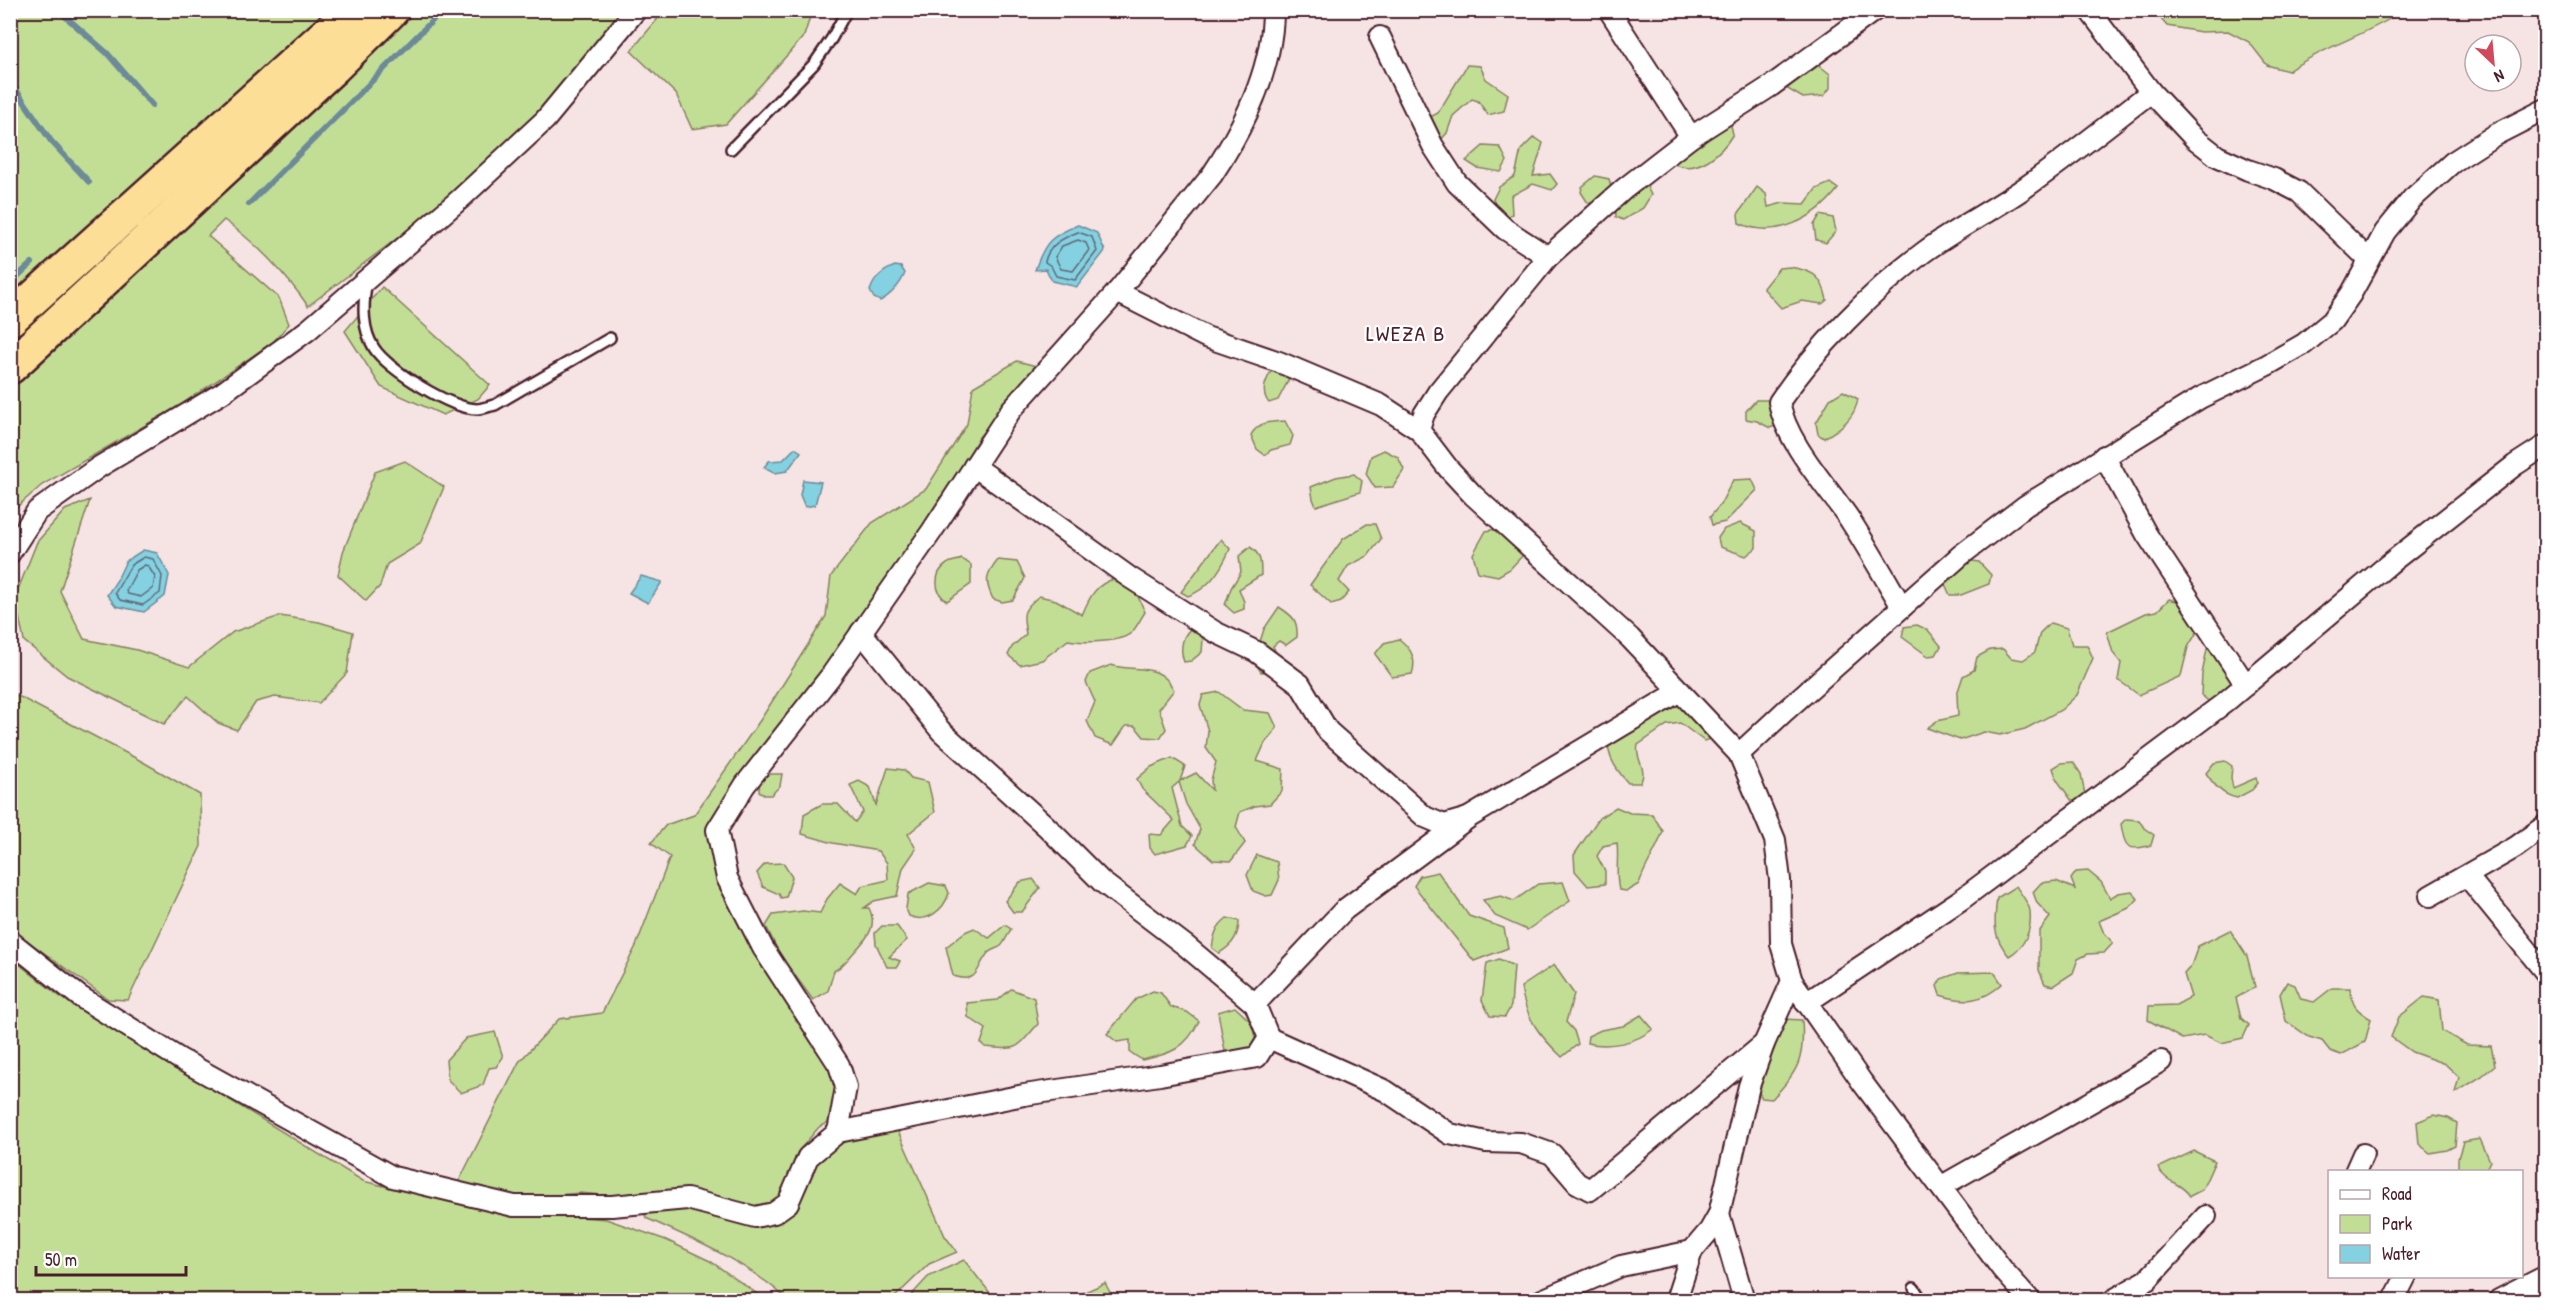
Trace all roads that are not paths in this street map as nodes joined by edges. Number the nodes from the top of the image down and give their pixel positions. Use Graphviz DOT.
graph roads {
  1 [pos="353,10"];
  2 [pos="392,10"];
  3 [pos="636,10"];
  4 [pos="847,10"];
  5 [pos="1274,10"];
  6 [pos="1609,10"];
  7 [pos="1875,10"];
  8 [pos="2088,10"];
  9 [pos="1380,37"];
  10 [pos="2151,92"];
  11 [pos="2546,109"];
  12 [pos="1691,137"];
  13 [pos="731,149"];
  14 [pos="1548,257"];
  15 [pos="2369,260"];
  16 [pos="366,279"];
  17 [pos="1117,292"];
  18 [pos="10,319"];
  19 [pos="610,338"];
  20 [pos="10,367"];
  21 [pos="1419,430"];
  22 [pos="2546,445"];
  23 [pos="2104,456"];
  24 [pos="974,466"];
  25 [pos="10,553"];
  26 [pos="1902,607"];
  27 [pos="861,632"];
  28 [pos="2246,686"];
  29 [pos="1680,691"];
  30 [pos="1739,754"];
  31 [pos="1468,818"];
  32 [pos="2546,825"];
  33 [pos="2467,876"];
  34 [pos="2430,896"];
  35 [pos="10,941"];
  36 [pos="2546,973"];
  37 [pos="1792,981"];
  38 [pos="1806,1003"];
  39 [pos="1255,1004"];
  40 [pos="1269,1038"];
  41 [pos="1764,1044"];
  42 [pos="2161,1060"];
  43 [pos="838,1132"];
  44 [pos="1942,1186"];
  45 [pos="1719,1214"];
  46 [pos="2206,1216"];
  47 [pos="1692,1251"];
  48 [pos="2546,1276"];
  49 [pos="2405,1278"];
  50 [pos="1914,1288"];
  51 [pos="1542,1300"];
  52 [pos="1676,1300"];
  53 [pos="1744,1300"];
  54 [pos="1922,1300"];
  55 [pos="2030,1300"];
  56 [pos="2113,1300"];
  57 [pos="2394,1300"];
  58 [pos="2499,1300"];
  1 -- 18 [label="highway"];
  2 -- 20 [label="highway"];
  3 -- 16 [label="street"];
  4 -- 13 [label="lane"];
  5 -- 17 [label="street"];
  6 -- 12 [label="street"];
  7 -- 12 [label="street"];
  8 -- 10 [label="street"];
  9 -- 14 [label="street"];
  10 -- 15 [label="street"];
  10 -- 26 [label="street"];
  11 -- 15 [label="street"];
  12 -- 14 [label="street"];
  14 -- 21 [label="street"];
  15 -- 23 [label="street"];
  16 -- 19 [label="lane"];
  16 -- 25 [label="street"];
  17 -- 21 [label="street"];
  17 -- 24 [label="street"];
  21 -- 29 [label="street"];
  22 -- 28 [label="street"];
  23 -- 26 [label="street"];
  23 -- 28 [label="street"];
  24 -- 27 [label="street"];
  24 -- 31 [label="street"];
  26 -- 30 [label="street"];
  27 -- 39 [label="street"];
  27 -- 43 [label="street"];
  28 -- 38 [label="street"];
  29 -- 30 [label="street"];
  29 -- 31 [label="street"];
  30 -- 37 [label="street"];
  31 -- 39 [label="street"];
  32 -- 33 [label="street"];
  33 -- 34 [label="street"];
  33 -- 36 [label="street"];
  35 -- 43 [label="street"];
  37 -- 38 [label="street"];
  37 -- 41 [label="street"];
  38 -- 44 [label="street"];
  39 -- 40 [label="street"];
  40 -- 41 [label="street"];
  40 -- 43 [label="street"];
  41 -- 45 [label="street"];
  42 -- 44 [label="street"];
  44 -- 55 [label="street"];
  45 -- 47 [label="street"];
  45 -- 53 [label="street"];
  46 -- 56 [label="street"];
  47 -- 51 [label="street"];
  47 -- 52 [label="street"];
  48 -- 58 [label="street"];
  49 -- 57 [label="street"];
  50 -- 54 [label="lane"];
}
